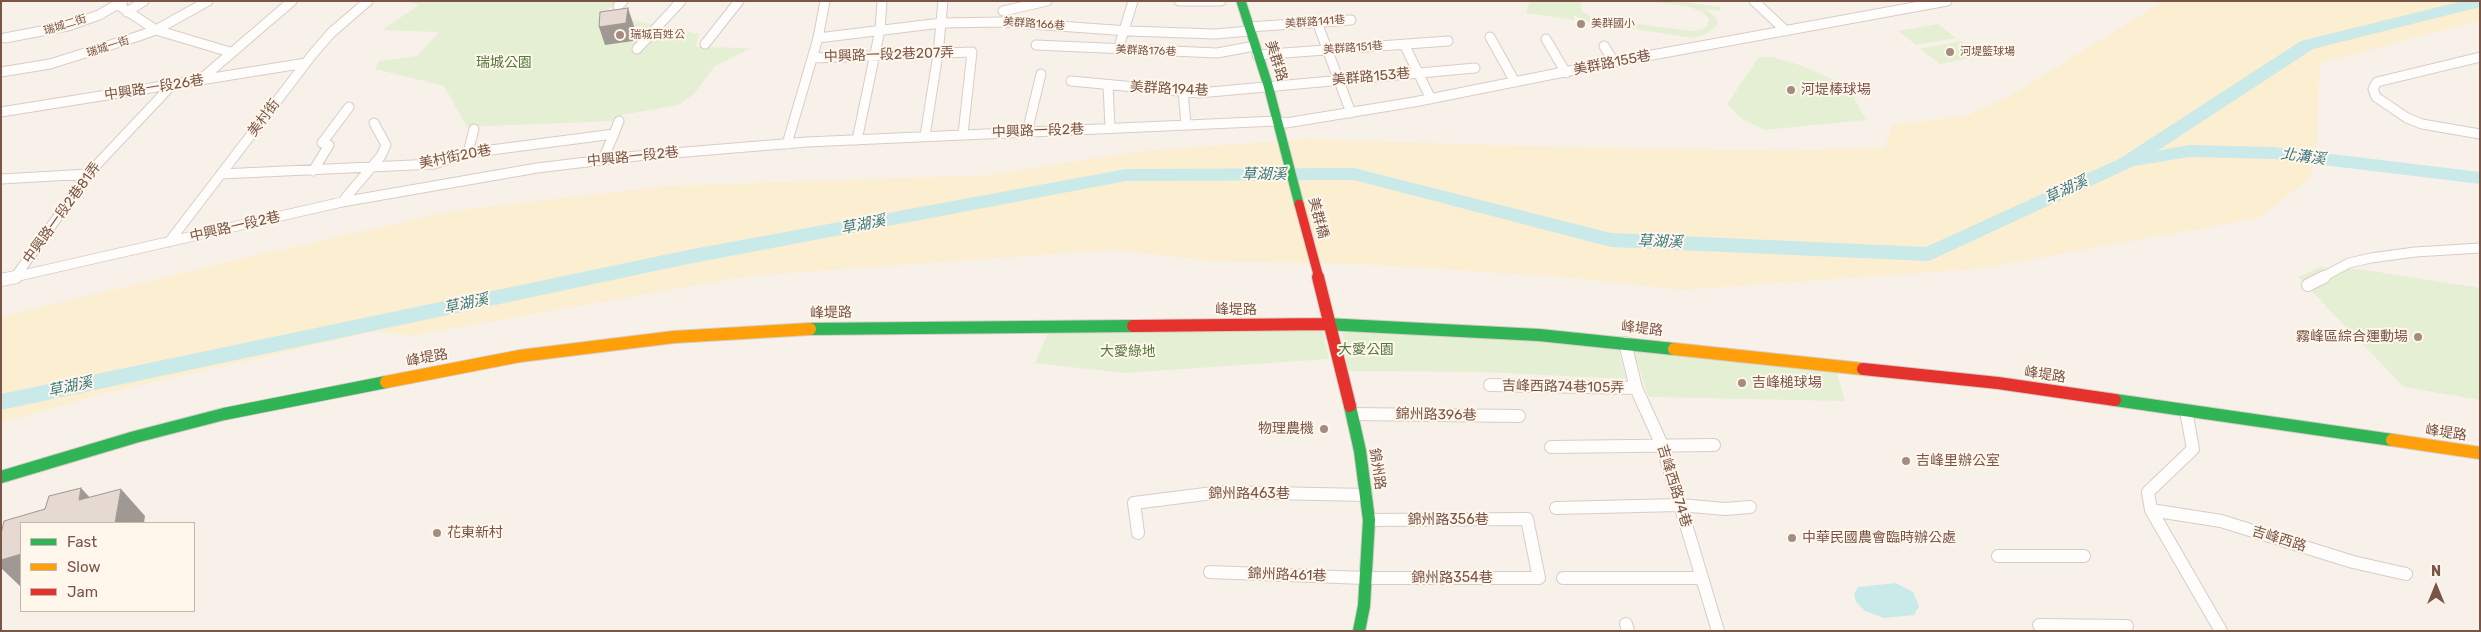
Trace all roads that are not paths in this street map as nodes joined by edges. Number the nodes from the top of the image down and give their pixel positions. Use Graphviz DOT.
graph roads {
  1 [pos="144,1"];
  2 [pos="208,1"];
  3 [pos="292,1"];
  4 [pos="368,1"];
  5 [pos="681,1"];
  6 [pos="740,1"];
  7 [pos="825,1"];
  8 [pos="882,1"];
  9 [pos="943,1"];
  10 [pos="1047,1"];
  11 [pos="1133,1"];
  12 [pos="1179,1"];
  13 [pos="1221,1"];
  14 [pos="1241,1"];
  15 [pos="1754,1"];
  16 [pos="1947,1"];
  17 [pos="120,3"];
  18 [pos="1003,6"];
  19 [pos="127,12"];
  20 [pos="1351,20"];
  21 [pos="1003,22"];
  22 [pos="1317,22"];
  23 [pos="942,24"];
  24 [pos="1250,29"];
  25 [pos="156,30"];
  26 [pos="880,30"];
  27 [pos="1786,30"];
  28 [pos="1124,31"];
  29 [pos="1490,37"];
  30 [pos="5,38"];
  31 [pos="818,38"];
  32 [pos="1546,39"];
  33 [pos="1448,41"];
  34 [pos="705,44"];
  35 [pos="1404,44"];
  36 [pos="1036,45"];
  37 [pos="1604,46"];
  38 [pos="637,49"];
  39 [pos="1118,50"];
  40 [pos="1328,50"];
  41 [pos="1256,51"];
  42 [pos="230,52"];
  43 [pos="938,54"];
  44 [pos="875,55"];
  45 [pos="2480,57"];
  46 [pos="812,58"];
  47 [pos="1614,62"];
  48 [pos="306,63"];
  49 [pos="1474,68"];
  50 [pos="1,72"];
  51 [pos="1418,73"];
  52 [pos="1566,73"];
  53 [pos="1041,74"];
  54 [pos="1339,79"];
  55 [pos="200,80"];
  56 [pos="1071,81"];
  57 [pos="1515,82"];
  58 [pos="1108,85"];
  59 [pos="1268,85"];
  60 [pos="171,86"];
  61 [pos="1183,91"];
  62 [pos="1431,99"];
  63 [pos="349,107"];
  64 [pos="1,112"];
  65 [pos="1351,113"];
  66 [pos="619,120"];
  67 [pos="374,123"];
  68 [pos="1186,125"];
  69 [pos="1278,126"];
  70 [pos="1110,128"];
  71 [pos="474,129"];
  72 [pos="1026,132"];
  73 [pos="614,134"];
  74 [pos="963,134"];
  75 [pos="2480,134"];
  76 [pos="924,136"];
  77 [pos="857,140"];
  78 [pos="787,144"];
  79 [pos="468,152"];
  80 [pos="604,159"];
  81 [pos="372,168"];
  82 [pos="313,171"];
  83 [pos="88,174"];
  84 [pos="221,174"];
  85 [pos="1,179"];
  86 [pos="342,202"];
  87 [pos="169,242"];
  88 [pos="2480,248"];
  89 [pos="16,276"];
  90 [pos="1,280"];
  91 [pos="2308,285"];
  92 [pos="1329,319"];
  93 [pos="1625,342"];
  94 [pos="1490,385"];
  95 [pos="1636,388"];
  96 [pos="2186,411"];
  97 [pos="1352,414"];
  98 [pos="1519,416"];
  99 [pos="1662,445"];
  100 [pos="1714,445"];
  101 [pos="1551,447"];
  102 [pos="2480,453"];
  103 [pos="1,477"];
  104 [pos="1366,495"];
  105 [pos="1680,505"];
  106 [pos="1750,507"];
  107 [pos="1556,508"];
  108 [pos="2151,510"];
  109 [pos="1369,520"];
  110 [pos="1138,533"];
  111 [pos="1998,556"];
  112 [pos="2084,556"];
  113 [pos="1210,572"];
  114 [pos="2406,574"];
  115 [pos="1364,578"];
  116 [pos="1539,578"];
  117 [pos="1563,578"];
  118 [pos="1702,578"];
  119 [pos="2039,625"];
  120 [pos="2127,626"];
  121 [pos="1359,631"];
  122 [pos="1718,631"];
  123 [pos="2221,631"];
  1 -- 19 [label="street"];
  2 -- 25 [label="street, 瑞城一街"];
  3 -- 42 [label="street"];
  4 -- 48 [label="street, 美村街"];
  5 -- 38 [label="street"];
  6 -- 34 [label="street"];
  7 -- 31 [label="street"];
  8 -- 26 [label="street"];
  9 -- 23 [label="street"];
  10 -- 18 [label="street"];
  11 -- 28 [label="street"];
  12 -- 13 [label="street"];
  14 -- 24 [label="street, 美群路"];
  15 -- 27 [label="street"];
  16 -- 27 [label="street, 美群路155巷"];
  17 -- 19 [label="street"];
  17 -- 30 [label="street, 瑞城二街"];
  18 -- 21 [label="street"];
  19 -- 25 [label="street"];
  20 -- 22 [label="street, 美群路141巷"];
  21 -- 23 [label="street, 美群路166巷"];
  21 -- 28 [label="street, 美群路166巷"];
  22 -- 24 [label="street, 美群路141巷"];
  22 -- 40 [label="street"];
  23 -- 26 [label="street, 美群路166巷"];
  23 -- 43 [label="street"];
  24 -- 28 [label="street, 美群路166巷"];
  24 -- 41 [label="street, 美群路"];
  25 -- 42 [label="street"];
  25 -- 50 [label="street, 瑞城一街"];
  26 -- 31 [label="street, 美群路166巷"];
  26 -- 44 [label="street"];
  27 -- 47 [label="street, 美群路155巷"];
  28 -- 39 [label="street"];
  29 -- 57 [label="street"];
  31 -- 46 [label="street"];
  32 -- 52 [label="street"];
  33 -- 35 [label="street, 美群路151巷"];
  35 -- 40 [label="street, 美群路151巷"];
  35 -- 51 [label="street"];
  36 -- 39 [label="street, 美群路176巷"];
  37 -- 47 [label="street"];
  39 -- 41 [label="street, 美群路176巷"];
  40 -- 41 [label="street, 美群路151巷"];
  40 -- 54 [label="street"];
  41 -- 59 [label="street, 美群路"];
  42 -- 55 [label="street"];
  43 -- 44 [label="street, 中興路一段2巷207弄"];
  43 -- 74 [label="street, 中興路一段2巷207弄"];
  43 -- 76 [label="street"];
  44 -- 46 [label="street, 中興路一段2巷207弄"];
  44 -- 77 [label="street"];
  45 -- 75 [label="street"];
  46 -- 78 [label="street"];
  47 -- 52 [label="street, 美群路155巷"];
  48 -- 55 [label="street, 中興路一段26巷"];
  48 -- 84 [label="street, 美村街"];
  49 -- 51 [label="street, 美群路153巷"];
  51 -- 54 [label="street, 美群路153巷"];
  51 -- 62 [label="street"];
  52 -- 57 [label="street, 美群路155巷"];
  53 -- 72 [label="street"];
  54 -- 59 [label="street, 美群路153巷"];
  54 -- 65 [label="street"];
  55 -- 60 [label="street, 中興路一段26巷"];
  56 -- 58 [label="street, 美群路194巷"];
  57 -- 62 [label="street, 美群路155巷"];
  58 -- 61 [label="street, 美群路194巷"];
  58 -- 70 [label="street"];
  59 -- 61 [label="street, 美群路194巷"];
  59 -- 69 [label="street, 美群路"];
  60 -- 64 [label="street, 中興路一段26巷"];
  60 -- 83 [label="street, 中興路一段2巷81弄"];
  61 -- 68 [label="street"];
  62 -- 65 [label="street, 美群路155巷"];
  63 -- 82 [label="street"];
  65 -- 69 [label="street, 美群路155巷"];
  66 -- 73 [label="street"];
  67 -- 81 [label="street"];
  68 -- 69 [label="street, 中興路一段2巷"];
  68 -- 70 [label="street, 中興路一段2巷"];
  69 -- 92 [label="street, 美群橋"];
  70 -- 72 [label="street, 中興路一段2巷"];
  71 -- 79 [label="street"];
  72 -- 74 [label="street, 中興路一段2巷"];
  73 -- 79 [label="street, 美村街20巷"];
  73 -- 80 [label="street"];
  74 -- 76 [label="street, 中興路一段2巷"];
  76 -- 77 [label="street, 中興路一段2巷"];
  77 -- 78 [label="street, 中興路一段2巷"];
  78 -- 80 [label="street, 中興路一段2巷"];
  79 -- 81 [label="street, 美村街20巷"];
  80 -- 86 [label="street, 中興路一段2巷"];
  81 -- 82 [label="street, 美村街20巷"];
  81 -- 86 [label="street"];
  82 -- 84 [label="street, 美村街20巷"];
  83 -- 85 [label="street"];
  83 -- 89 [label="street, 中興路一段2巷81弄"];
  84 -- 87 [label="street, 美村街"];
  86 -- 87 [label="street, 中興路一段2巷"];
  87 -- 89 [label="street, 中興路一段2巷"];
  88 -- 91 [label="street"];
  89 -- 90 [label="street, 中興路一段2巷"];
  92 -- 93 [label="street, 峰堤路"];
  92 -- 97 [label="street, 錦州路"];
  92 -- 103 [label="street, 峰堤路"];
  93 -- 95 [label="street, 吉峰西路74巷"];
  93 -- 96 [label="street, 峰堤路"];
  94 -- 95 [label="street, 吉峰西路74巷105弄"];
  95 -- 99 [label="street, 吉峰西路74巷"];
  96 -- 102 [label="street, 峰堤路"];
  96 -- 108 [label="street"];
  97 -- 98 [label="street, 錦州路396巷"];
  97 -- 104 [label="street, 錦州路"];
  99 -- 100 [label="street"];
  99 -- 101 [label="street"];
  99 -- 105 [label="street, 吉峰西路74巷"];
  104 -- 109 [label="street, 錦州路"];
  104 -- 110 [label="street, 錦州路463巷"];
  105 -- 106 [label="street"];
  105 -- 107 [label="street"];
  105 -- 118 [label="street, 吉峰西路74巷"];
  108 -- 114 [label="street, 吉峰西路"];
  108 -- 123 [label="street"];
  109 -- 115 [label="street, 錦州路"];
  109 -- 116 [label="street, 錦州路356巷"];
  111 -- 112 [label="street"];
  113 -- 115 [label="street, 錦州路461巷"];
  115 -- 116 [label="street, 錦州路354巷"];
  115 -- 121 [label="street, 錦州路"];
  117 -- 118 [label="street"];
  118 -- 122 [label="street, 吉峰西路74巷"];
  119 -- 120 [label="street"];
}
